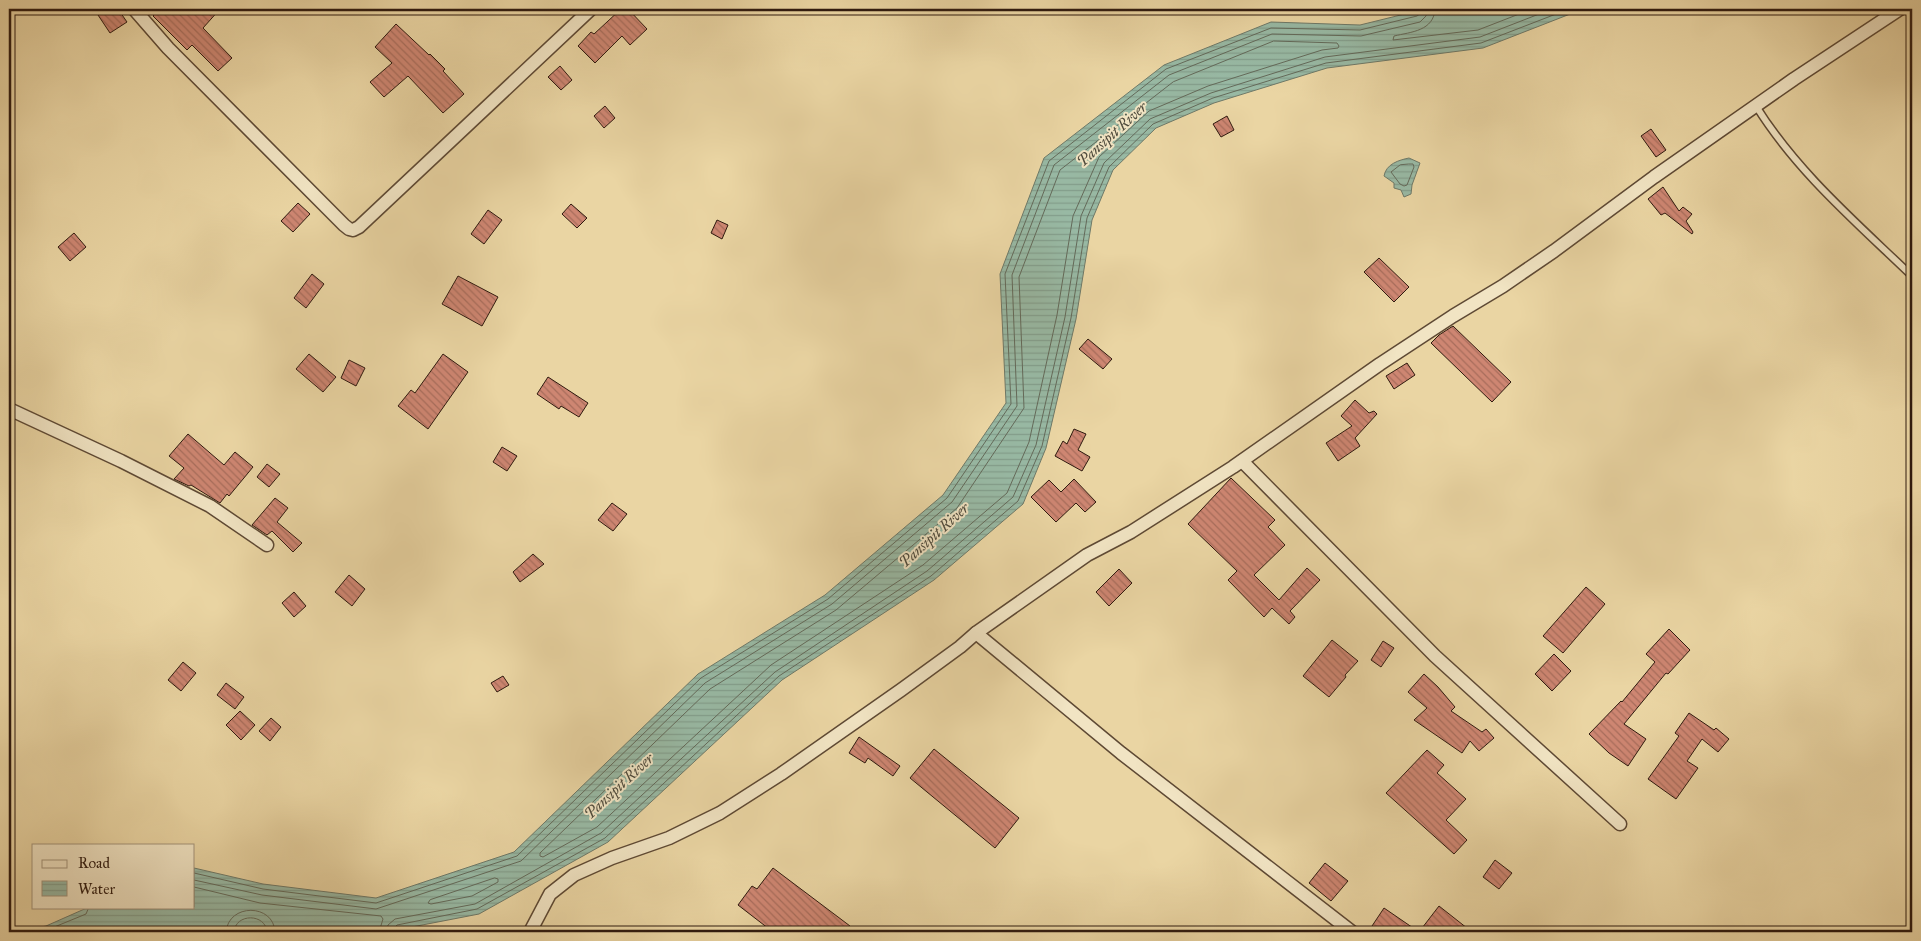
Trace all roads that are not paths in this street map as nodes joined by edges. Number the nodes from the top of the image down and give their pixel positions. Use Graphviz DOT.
graph roads {
  1 [pos="134,9"];
  2 [pos="591,9"];
  3 [pos="1900,9"];
  4 [pos="1756,106"];
  5 [pos="1912,276"];
  6 [pos="9,409"];
  7 [pos="1242,461"];
  8 [pos="267,545"];
  9 [pos="976,633"];
  10 [pos="1620,824"];
  11 [pos="530,932"];
  12 [pos="1352,932"];
  1 -- 2 [label="street"];
  3 -- 4 [label="street"];
  4 -- 5 [label="lane"];
  4 -- 7 [label="street"];
  6 -- 8 [label="street"];
  7 -- 9 [label="street"];
  7 -- 10 [label="street"];
  9 -- 11 [label="street"];
  9 -- 12 [label="street"];
}
